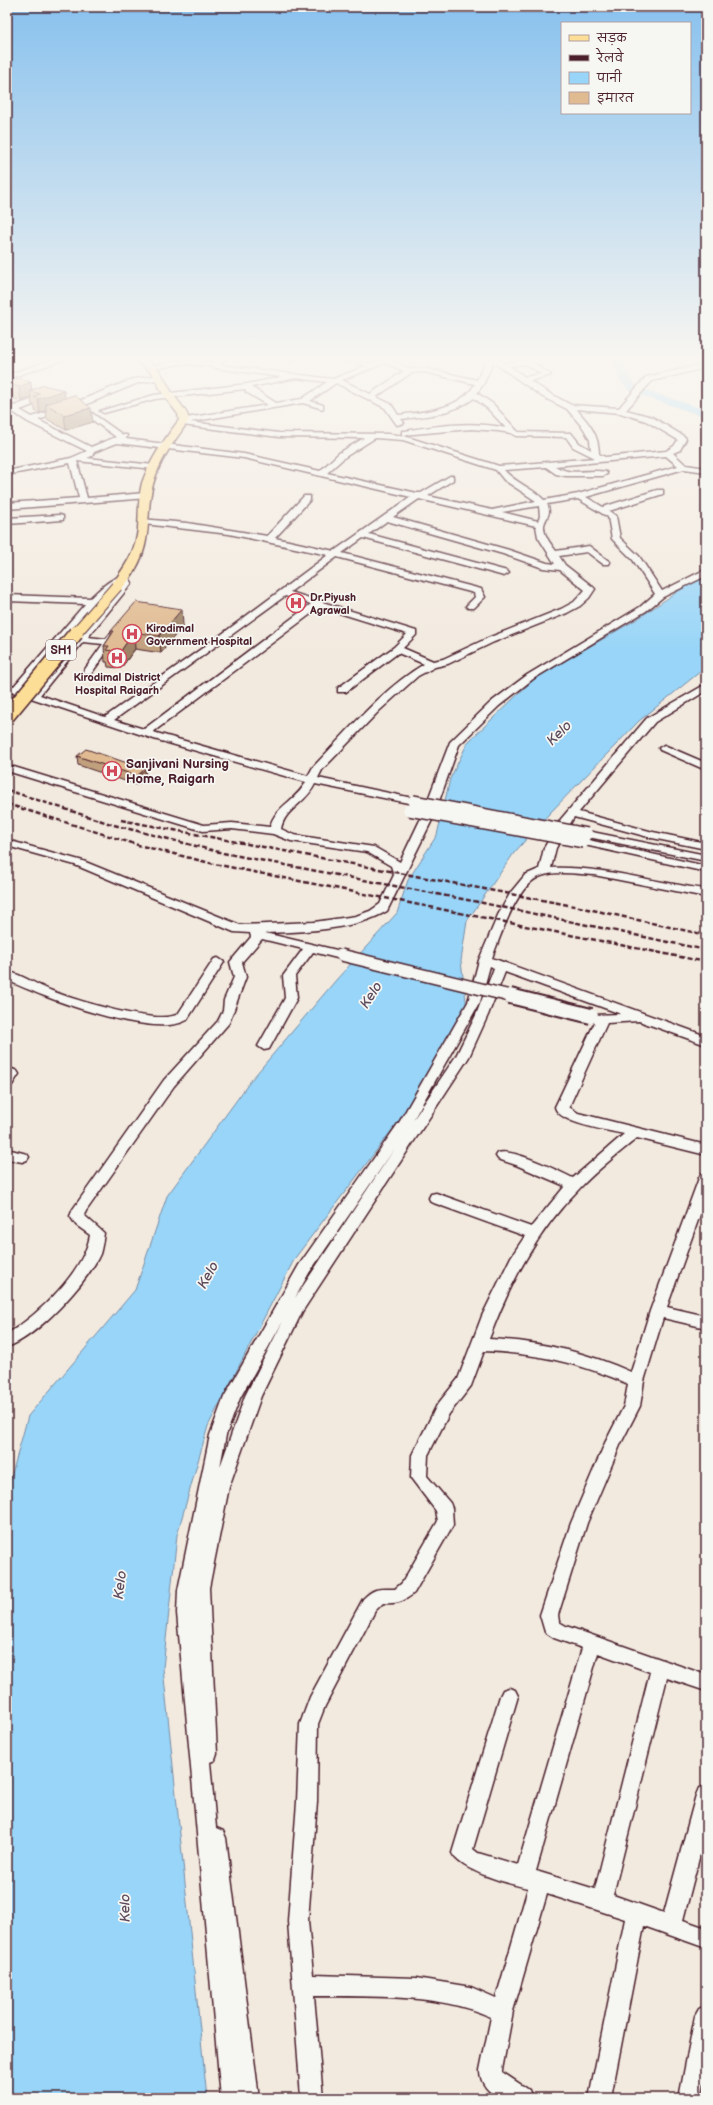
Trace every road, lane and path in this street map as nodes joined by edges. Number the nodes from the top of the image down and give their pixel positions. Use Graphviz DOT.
graph roads {
  1 [pos="83,456"];
  2 [pos="160,456"];
  3 [pos="245,456"];
  4 [pos="341,456"];
  5 [pos="464,456"];
  6 [pos="598,456"];
  7 [pos="634,456"];
  8 [pos="636,456"];
  9 [pos="671,456"];
  10 [pos="75,459"];
  11 [pos="604,460"];
  12 [pos="548,464"];
  13 [pos="154,467"];
  14 [pos="498,468"];
  15 [pos="683,468"];
  16 [pos="706,470"];
  17 [pos="323,472"];
  18 [pos="7,473"];
  19 [pos="603,474"];
  20 [pos="450,478"];
  21 [pos="660,492"];
  22 [pos="421,495"];
  23 [pos="145,496"];
  24 [pos="579,496"];
  25 [pos="307,498"];
  26 [pos="84,501"];
  27 [pos="542,503"];
  28 [pos="7,506"];
  29 [pos="603,510"];
  30 [pos="491,512"];
  31 [pos="60,518"];
  32 [pos="385,518"];
  33 [pos="7,521"];
  34 [pos="144,522"];
  35 [pos="540,525"];
  36 [pos="361,535"];
  37 [pos="268,540"];
  38 [pos="335,554"];
  39 [pos="554,554"];
  40 [pos="606,562"];
  41 [pos="562,568"];
  42 [pos="706,572"];
  43 [pos="504,573"];
  44 [pos="121,582"];
  45 [pos="282,592"];
  46 [pos="660,595"];
  47 [pos="7,598"];
  48 [pos="92,601"];
  49 [pos="319,603"];
  50 [pos="471,606"];
  51 [pos="122,625"];
  52 [pos="81,639"];
  53 [pos="108,642"];
  54 [pos="397,649"];
  55 [pos="432,664"];
  56 [pos="88,672"];
  57 [pos="706,687"];
  58 [pos="12,688"];
  59 [pos="342,690"];
  60 [pos="34,696"];
  61 [pos="7,716"];
  62 [pos="107,720"];
  63 [pos="146,733"];
  64 [pos="664,748"];
  65 [pos="706,767"];
  66 [pos="10,769"];
  67 [pos="312,782"];
  68 [pos="572,813"];
  69 [pos="275,831"];
  70 [pos="586,838"];
  71 [pos="7,843"];
  72 [pos="706,846"];
  73 [pos="706,858"];
  74 [pos="706,869"];
  75 [pos="544,872"];
  76 [pos="400,875"];
  77 [pos="706,893"];
  78 [pos="706,901"];
  79 [pos="238,929"];
  80 [pos="259,935"];
  81 [pos="310,948"];
  82 [pos="485,960"];
  83 [pos="218,962"];
  84 [pos="501,966"];
  85 [pos="7,975"];
  86 [pos="642,1017"];
  87 [pos="597,1018"];
  88 [pos="706,1041"];
  89 [pos="264,1046"];
  90 [pos="7,1071"];
  91 [pos="7,1082"];
  92 [pos="635,1132"];
  93 [pos="706,1150"];
  94 [pos="7,1154"];
  95 [pos="503,1156"];
  96 [pos="22,1157"];
  97 [pos="706,1178"];
  98 [pos="575,1184"];
  99 [pos="436,1198"];
  100 [pos="534,1234"];
  101 [pos="658,1311"];
  102 [pos="706,1322"];
  103 [pos="7,1341"];
  104 [pos="480,1345"];
  105 [pos="636,1380"];
  106 [pos="592,1644"];
  107 [pos="660,1668"];
  108 [pos="706,1683"];
  109 [pos="509,1696"];
  110 [pos="706,1795"];
  111 [pos="532,1880"];
  112 [pos="602,1901"];
  113 [pos="636,1914"];
  114 [pos="672,1926"];
  115 [pos="706,1938"];
  116 [pos="303,1985"];
  117 [pos="503,2010"];
  118 [pos="706,2016"];
  119 [pos="232,2098"];
  120 [pos="248,2098"];
  121 [pos="312,2098"];
  122 [pos="521,2098"];
  123 [pos="600,2098"];
  124 [pos="690,2098"];
  1 -- 10 [label="street"];
  2 -- 13 [label="main road, SH1"];
  3 -- 17 [label="street"];
  4 -- 17 [label="street"];
  5 -- 14 [label="street"];
  6 -- 11 [label="street"];
  7 -- 11 [label="street"];
  8 -- 15 [label="street"];
  9 -- 15 [label="street"];
  10 -- 13 [label="street"];
  10 -- 18 [label="street"];
  10 -- 26 [label="street"];
  11 -- 12 [label="street"];
  12 -- 14 [label="street"];
  12 -- 19 [label="street"];
  13 -- 23 [label="main road, SH1"];
  14 -- 27 [label="street"];
  15 -- 16 [label="street"];
  15 -- 24 [label="street"];
  17 -- 22 [label="street"];
  20 -- 22 [label="street"];
  21 -- 29 [label="street"];
  22 -- 30 [label="street"];
  22 -- 32 [label="street"];
  23 -- 26 [label="street"];
  23 -- 34 [label="main road, SH1"];
  24 -- 27 [label="street"];
  24 -- 29 [label="street"];
  25 -- 37 [label="street"];
  26 -- 28 [label="street"];
  27 -- 30 [label="street"];
  27 -- 35 [label="street"];
  29 -- 46 [label="street"];
  30 -- 35 [label="street"];
  31 -- 33 [label="street"];
  32 -- 36 [label="street"];
  32 -- 41 [label="street"];
  34 -- 37 [label="street"];
  34 -- 44 [label="main road, SH1"];
  35 -- 39 [label="street"];
  36 -- 38 [label="street"];
  36 -- 43 [label="street"];
  37 -- 38 [label="street"];
  38 -- 45 [label="street"];
  38 -- 50 [label="street"];
  39 -- 40 [label="street"];
  39 -- 41 [label="street"];
  41 -- 55 [label="street"];
  42 -- 46 [label="street"];
  44 -- 48 [label="street"];
  44 -- 52 [label="street"];
  44 -- 61 [label="main road, SH1, bridge"];
  45 -- 49 [label="street"];
  45 -- 62 [label="street"];
  46 -- 76 [label="street"];
  47 -- 48 [label="street"];
  48 -- 58 [label="street"];
  49 -- 54 [label="street"];
  49 -- 63 [label="street"];
  51 -- 53 [label="street"];
  52 -- 53 [label="street"];
  52 -- 60 [label="street"];
  53 -- 56 [label="street"];
  54 -- 55 [label="street"];
  54 -- 59 [label="street"];
  55 -- 67 [label="street"];
  57 -- 68 [label="street"];
  58 -- 60 [label="street"];
  60 -- 62 [label="street"];
  62 -- 63 [label="street"];
  63 -- 67 [label="street"];
  64 -- 65 [label="street"];
  66 -- 69 [label="street"];
  67 -- 69 [label="street"];
  67 -- 70 [label="street, bridge"];
  68 -- 72 [label="street"];
  68 -- 75 [label="street"];
  69 -- 76 [label="street"];
  70 -- 73 [label="street"];
  70 -- 74 [label="street"];
  71 -- 79 [label="street"];
  75 -- 77 [label="street"];
  75 -- 78 [label="street"];
  75 -- 82 [label="street"];
  76 -- 79 [label="street"];
  79 -- 80 [label="street"];
  80 -- 81 [label="street"];
  80 -- 103 [label="street"];
  81 -- 87 [label="street, bridge"];
  81 -- 89 [label="street"];
  82 -- 84 [label="street"];
  82 -- 119 [label="street"];
  83 -- 85 [label="street"];
  84 -- 86 [label="street"];
  84 -- 120 [label="street"];
  86 -- 87 [label="street"];
  86 -- 88 [label="street"];
  87 -- 92 [label="street"];
  90 -- 91 [label="street"];
  92 -- 93 [label="street"];
  92 -- 98 [label="street"];
  94 -- 96 [label="street"];
  95 -- 98 [label="street"];
  97 -- 101 [label="street"];
  98 -- 100 [label="street"];
  99 -- 100 [label="street"];
  100 -- 104 [label="street"];
  101 -- 102 [label="street"];
  101 -- 105 [label="street"];
  104 -- 105 [label="street"];
  104 -- 116 [label="street"];
  105 -- 106 [label="street"];
  106 -- 107 [label="street"];
  106 -- 111 [label="street"];
  107 -- 108 [label="street"];
  107 -- 112 [label="street"];
  109 -- 111 [label="street"];
  110 -- 114 [label="street"];
  111 -- 112 [label="street"];
  111 -- 117 [label="street"];
  112 -- 113 [label="street"];
  113 -- 114 [label="street"];
  113 -- 123 [label="street"];
  114 -- 115 [label="street"];
  116 -- 117 [label="street"];
  116 -- 121 [label="street"];
  117 -- 122 [label="street"];
  118 -- 124 [label="street"];
}
